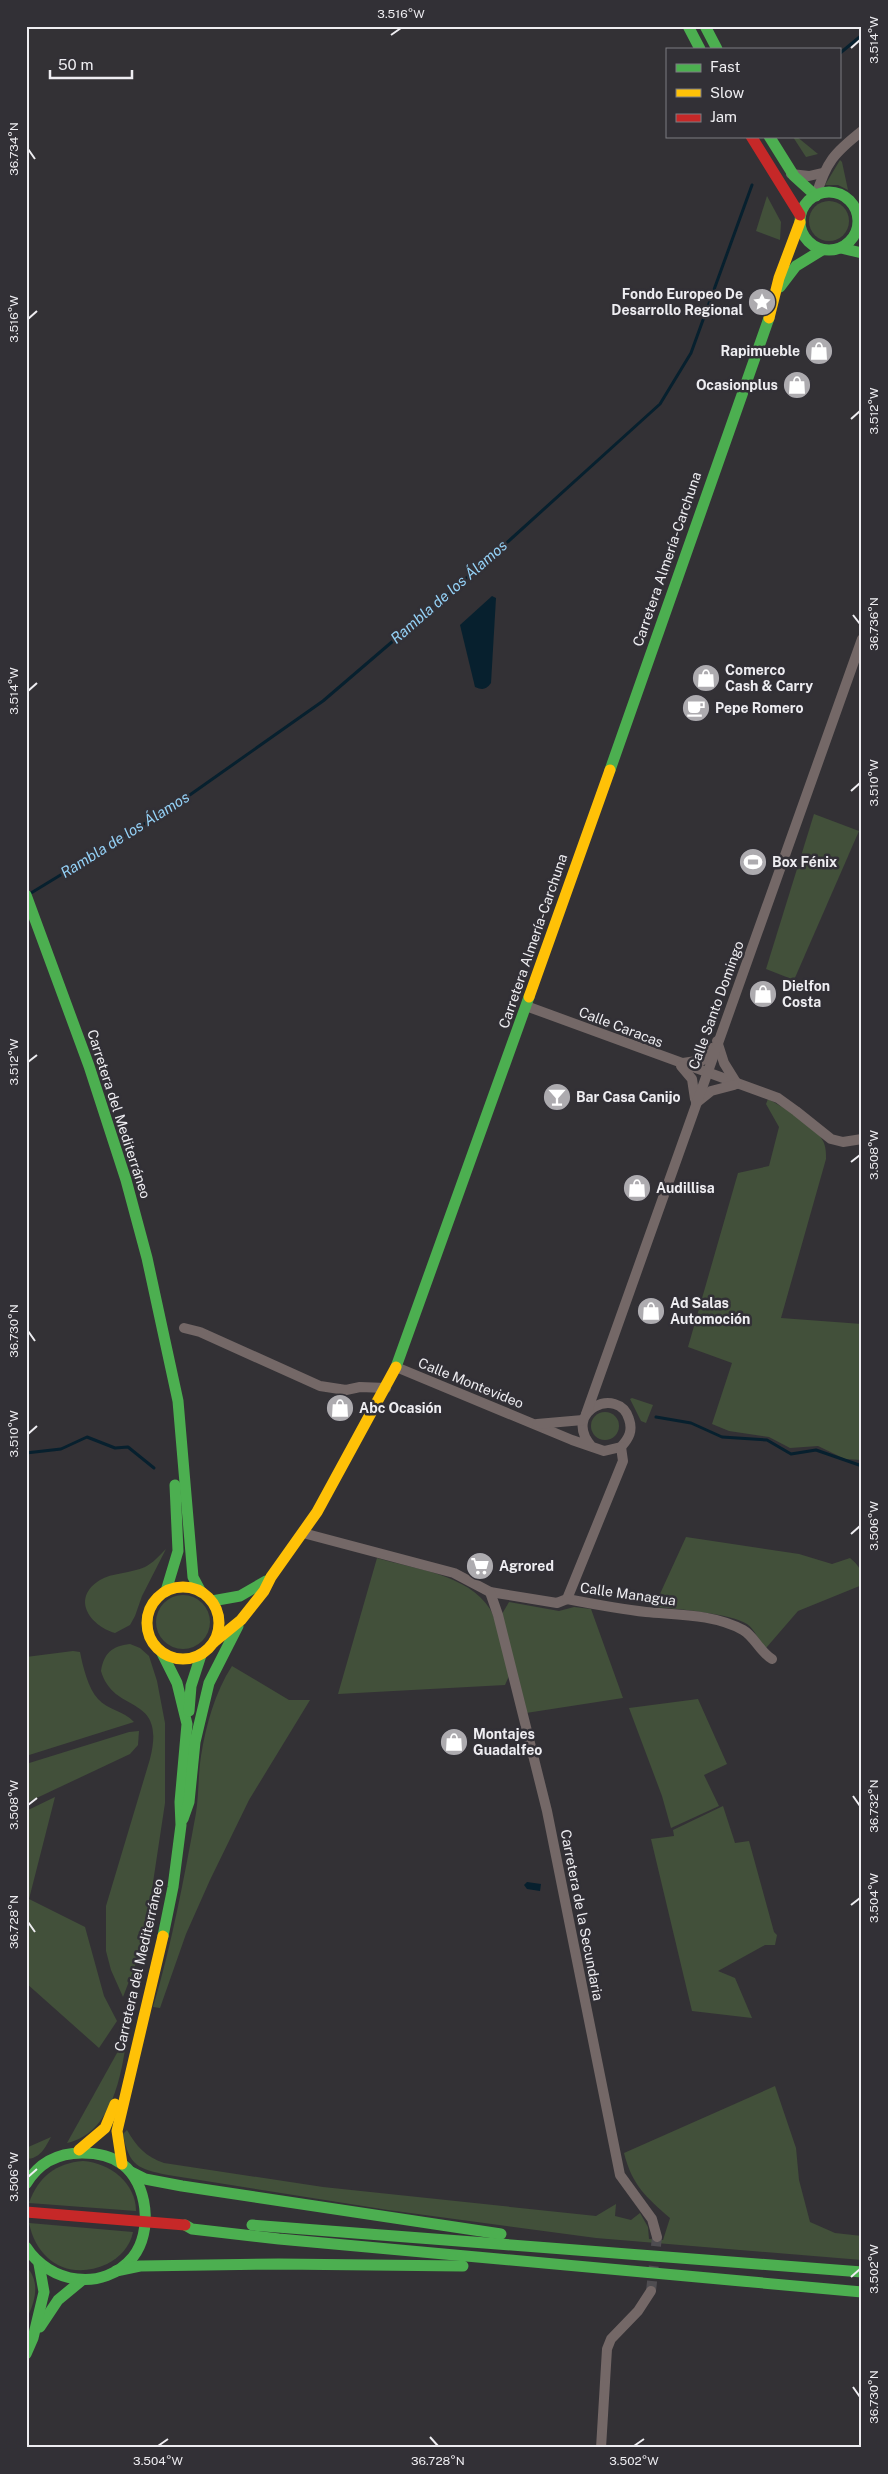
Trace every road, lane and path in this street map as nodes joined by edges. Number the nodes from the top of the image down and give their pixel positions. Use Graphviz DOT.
graph roads {
  1 [pos="688,26"];
  2 [pos="706,26"];
  3 [pos="699,48"];
  4 [pos="717,48"];
  5 [pos="862,131"];
  6 [pos="769,138"];
  7 [pos="753,140"];
  8 [pos="822,173"];
  9 [pos="791,174"];
  10 [pos="816,196"];
  11 [pos="858,209"];
  12 [pos="800,219"];
  13 [pos="841,248"];
  14 [pos="822,250"];
  15 [pos="862,253"];
  16 [pos="777,292"];
  17 [pos="862,639"];
  18 [pos="26,895"];
  19 [pos="526,1006"];
  20 [pos="717,1042"];
  21 [pos="678,1063"];
  22 [pos="706,1074"];
  23 [pos="737,1085"];
  24 [pos="696,1103"];
  25 [pos="862,1139"];
  26 [pos="184,1328"];
  27 [pos="165,1348"];
  28 [pos="396,1367"];
  29 [pos="599,1382"];
  30 [pos="386,1388"];
  31 [pos="604,1403"];
  32 [pos="584,1417"];
  33 [pos="535,1424"];
  34 [pos="592,1447"];
  35 [pos="621,1447"];
  36 [pos="302,1533"];
  37 [pos="271,1578"];
  38 [pos="166,1591"];
  39 [pos="201,1592"];
  40 [pos="490,1592"];
  41 [pos="567,1599"];
  42 [pos="212,1602"];
  43 [pos="241,1620"];
  44 [pos="214,1642"];
  45 [pos="162,1653"];
  46 [pos="201,1655"];
  47 [pos="772,1660"];
  48 [pos="187,1724"];
  49 [pos="181,1825"];
  50 [pos="128,2079"];
  51 [pos="79,2150"];
  52 [pos="42,2164"];
  53 [pos="122,2164"];
  54 [pos="26,2167"];
  55 [pos="131,2172"];
  56 [pos="26,2184"];
  57 [pos="26,2212"];
  58 [pos="185,2225"];
  59 [pos="657,2237"];
  60 [pos="28,2251"];
  61 [pos="635,2253"];
  62 [pos="39,2264"];
  63 [pos="620,2270"];
  64 [pos="116,2271"];
  65 [pos="862,2272"];
  66 [pos="81,2281"];
  67 [pos="651,2291"];
  68 [pos="862,2292"];
  69 [pos="33,2338"];
  70 [pos="26,2354"];
  71 [pos="601,2448"];
  1 -- 3 [label="main road"];
  2 -- 4 [label="main road"];
  5 -- 8 [label="street"];
  6 -- 9 [label="main road"];
  7 -- 12 [label="main road"];
  8 -- 9 [label="street"];
  8 -- 10 [label="street"];
  9 -- 10 [label="main road"];
  10 -- 11 [label="main road"];
  10 -- 12 [label="main road"];
  11 -- 13 [label="main road"];
  12 -- 14 [label="main road"];
  12 -- 16 [label="main road, Carretera Almería-Carchuna"];
  13 -- 14 [label="main road"];
  13 -- 15 [label="main road"];
  14 -- 16 [label="main road, Carretera Almería-Carchuna"];
  16 -- 19 [label="main road, Carretera Almería-Carchuna"];
  17 -- 20 [label="street, Calle Santo Domingo"];
  18 -- 27 [label="main road, Carretera del Mediterráneo"];
  19 -- 21 [label="street, Calle Caracas"];
  19 -- 28 [label="main road, Carretera Almería-Carchuna"];
  20 -- 21 [label="street"];
  20 -- 22 [label="street, Calle Santo Domingo"];
  20 -- 23 [label="street"];
  21 -- 22 [label="street, Calle Caracas"];
  21 -- 24 [label="street"];
  22 -- 23 [label="street, Calle Caracas"];
  22 -- 24 [label="street, Calle Santo Domingo"];
  23 -- 24 [label="street"];
  23 -- 25 [label="street, Calle Caracas"];
  24 -- 29 [label="street, Calle Santo Domingo"];
  26 -- 30 [label="street"];
  27 -- 38 [label="main road, Carretera del Mediterráneo"];
  27 -- 39 [label="main road, Carretera del Mediterráneo"];
  28 -- 30 [label="main road, Carretera Almería-Carchuna"];
  28 -- 33 [label="street, Calle Montevideo"];
  29 -- 31 [label="street"];
  29 -- 32 [label="street, Calle Santo Domingo"];
  30 -- 36 [label="main road, Carretera Almería-Carchuna"];
  31 -- 32 [label="street"];
  31 -- 35 [label="street"];
  32 -- 33 [label="street, Calle Montevideo"];
  32 -- 34 [label="street"];
  33 -- 34 [label="street, Calle Montevideo"];
  34 -- 35 [label="street"];
  35 -- 41 [label="street, Calle Managua"];
  36 -- 37 [label="main road, Carretera Almería-Carchuna"];
  36 -- 40 [label="street"];
  37 -- 42 [label="main road"];
  37 -- 43 [label="main road, Carretera Almería-Carchuna"];
  38 -- 39 [label="main road"];
  38 -- 45 [label="main road"];
  39 -- 42 [label="main road"];
  40 -- 41 [label="street"];
  40 -- 59 [label="street, Carretera de la Secundaria"];
  41 -- 47 [label="street, Calle Managua"];
  42 -- 44 [label="main road"];
  43 -- 44 [label="main road"];
  43 -- 49 [label="main road"];
  44 -- 46 [label="main road"];
  45 -- 46 [label="main road"];
  45 -- 48 [label="main road, Carretera del Mediterráneo"];
  46 -- 48 [label="main road"];
  48 -- 49 [label="main road, Carretera del Mediterráneo"];
  49 -- 50 [label="main road, Carretera del Mediterráneo"];
  50 -- 51 [label="main road, Carretera del Mediterráneo"];
  50 -- 53 [label="main road, Carretera del Mediterráneo"];
  51 -- 52 [label="main road"];
  51 -- 53 [label="main road"];
  52 -- 54 [label="main road"];
  52 -- 56 [label="main road"];
  53 -- 55 [label="main road"];
  55 -- 61 [label="main road"];
  55 -- 64 [label="main road"];
  57 -- 58 [label="main road, bridge"];
  58 -- 61 [label="main road"];
  58 -- 63 [label="main road"];
  60 -- 62 [label="main road"];
  61 -- 65 [label="main road"];
  62 -- 66 [label="main road"];
  62 -- 69 [label="main road"];
  63 -- 64 [label="main road"];
  63 -- 68 [label="main road"];
  64 -- 66 [label="main road"];
  66 -- 69 [label="main road"];
  67 -- 71 [label="street"];
  69 -- 70 [label="main road"];
}
